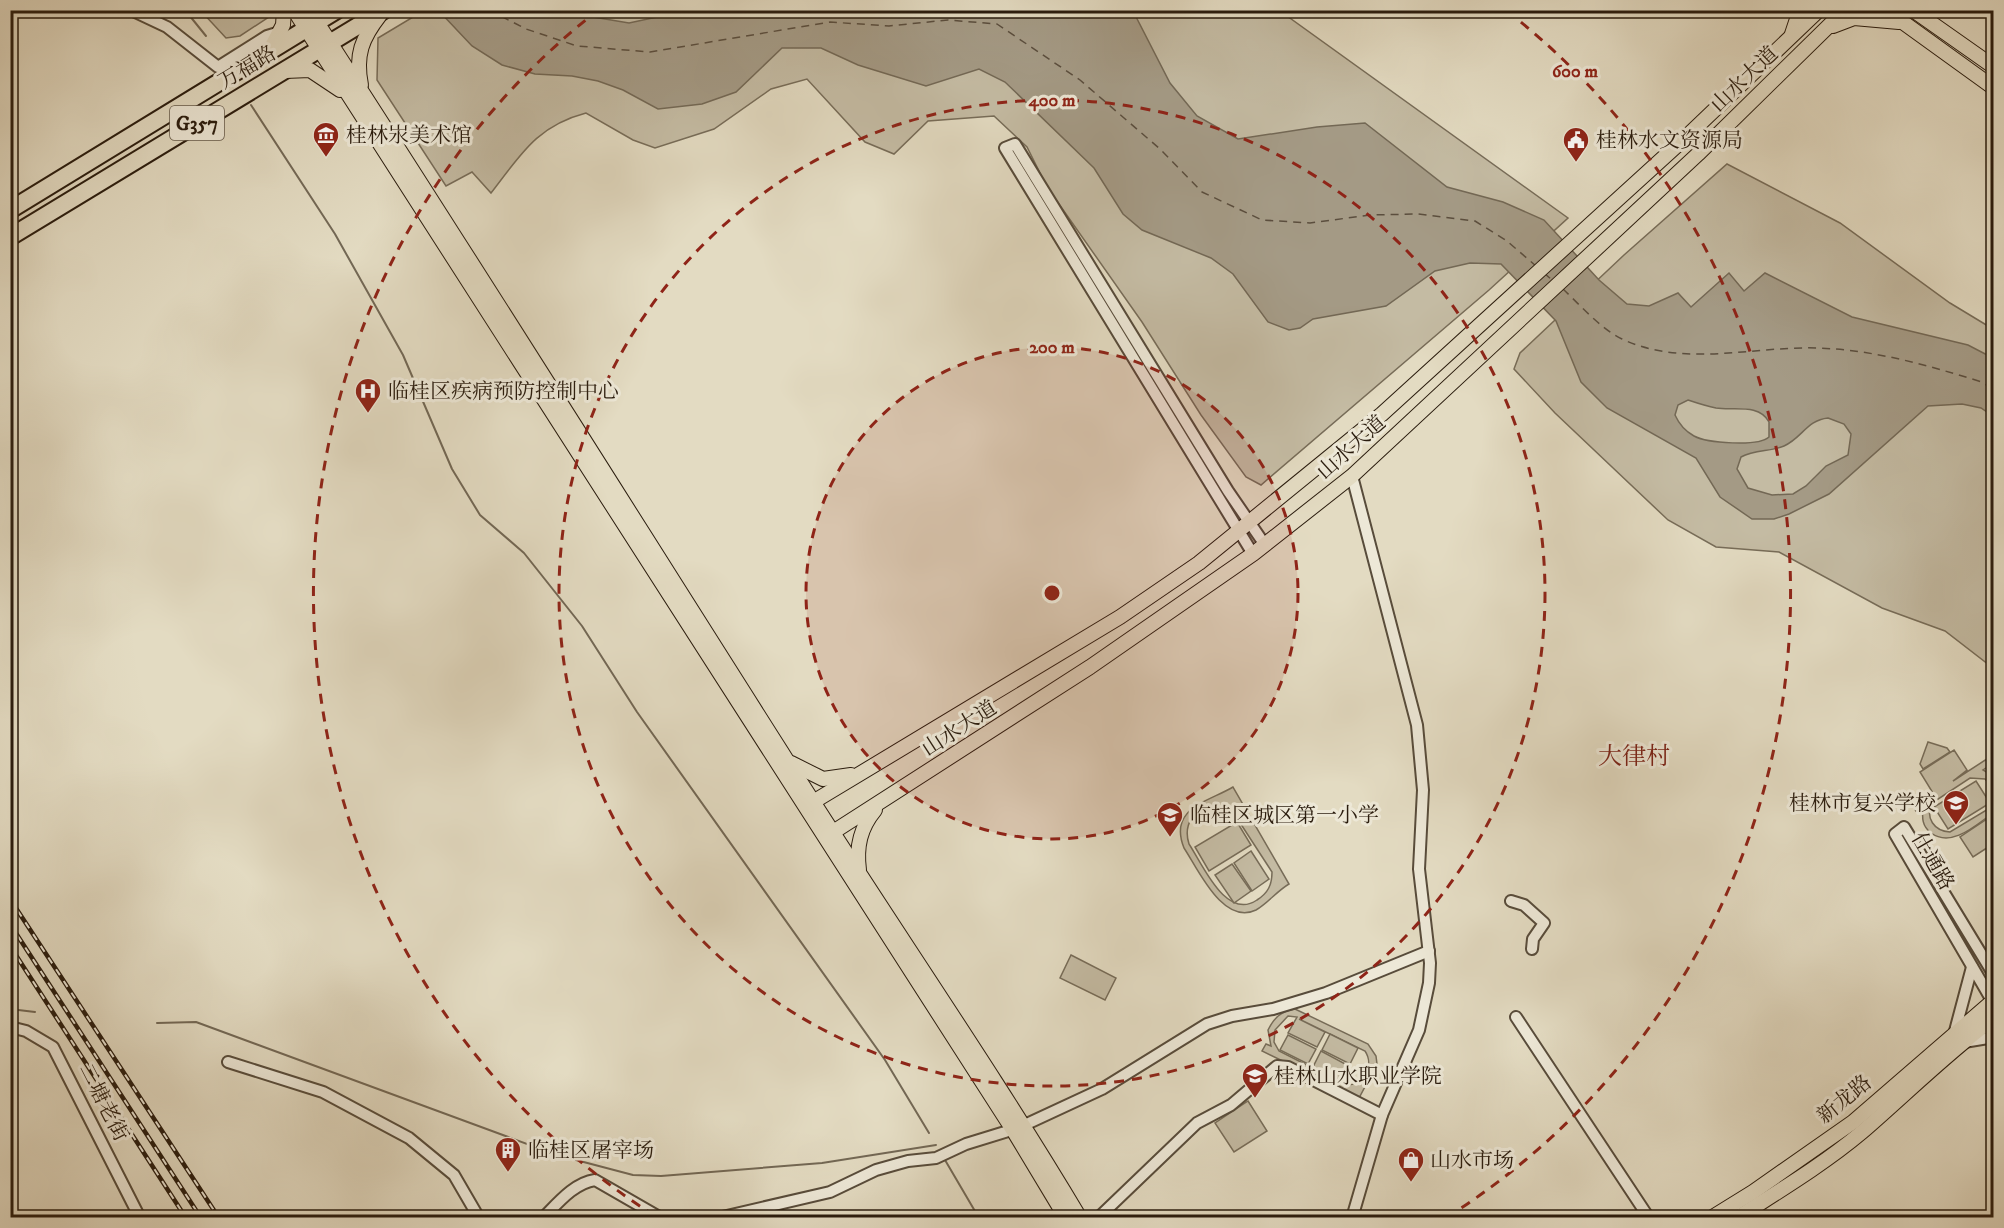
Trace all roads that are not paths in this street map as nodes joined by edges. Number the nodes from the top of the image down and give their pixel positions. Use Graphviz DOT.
graph roads {
  1 [pos="131,10"];
  2 [pos="284,10"];
  3 [pos="294,10"];
  4 [pos="337,10"];
  5 [pos="1800,10"];
  6 [pos="1819,10"];
  7 [pos="1845,10"];
  8 [pos="1886,10"];
  9 [pos="384,11"];
  10 [pos="1914,11"];
  11 [pos="311,21"];
  12 [pos="1903,22"];
  13 [pos="1826,29"];
  14 [pos="280,32"];
  15 [pos="1791,37"];
  16 [pos="325,46"];
  17 [pos="269,52"];
  18 [pos="1994,67"];
  19 [pos="283,72"];
  20 [pos="1994,88"];
  21 [pos="356,95"];
  22 [pos="10,210"];
  23 [pos="10,237"];
  24 [pos="1352,476"];
  25 [pos="1244,527"];
  26 [pos="1264,545"];
  27 [pos="1253,554"];
  28 [pos="786,760"];
  29 [pos="859,774"];
  30 [pos="809,804"];
  31 [pos="879,805"];
  32 [pos="828,835"];
  33 [pos="860,872"];
  34 [pos="1510,901"];
  35 [pos="1532,949"];
  36 [pos="1429,951"];
  37 [pos="1988,960"];
  38 [pos="1972,967"];
  39 [pos="1994,975"];
  40 [pos="1993,1002"];
  41 [pos="1516,1017"];
  42 [pos="1994,1018"];
  43 [pos="10,1027"];
  44 [pos="1958,1037"];
  45 [pos="1994,1037"];
  46 [pos="228,1062"];
  47 [pos="1382,1115"];
  48 [pos="1019,1127"];
  49 [pos="140,1218"];
  50 [pos="478,1218"];
  51 [pos="543,1218"];
  52 [pos="661,1218"];
  53 [pos="718,1218"];
  54 [pos="1066,1218"];
  55 [pos="1080,1218"];
  56 [pos="1098,1218"];
  57 [pos="1352,1218"];
  58 [pos="1649,1218"];
  59 [pos="1711,1218"];
  60 [pos="1737,1218"];
  1 -- 14 [label="street"];
  2 -- 14 [label="main road"];
  3 -- 11 [label="main road"];
  4 -- 11 [label="highway, 万福路 / G357"];
  5 -- 15 [label="main road"];
  6 -- 15 [label="main road, 山水大道"];
  7 -- 13 [label="main road, 山水大道"];
  8 -- 12 [label="main road"];
  9 -- 16 [label="highway, 万福路 / G357"];
  9 -- 21 [label="main road"];
  10 -- 18 [label="main road"];
  11 -- 16 [label="main road"];
  11 -- 17 [label="highway, 万福路 / G357"];
  12 -- 13 [label="main road"];
  12 -- 20 [label="main road"];
  13 -- 24 [label="main road, 山水大道"];
  14 -- 17 [label="main road"];
  15 -- 25 [label="main road, 山水大道"];
  16 -- 19 [label="highway, 万福路 / G357"];
  16 -- 21 [label="main road"];
  17 -- 22 [label="highway, 万福路 / G357"];
  19 -- 21 [label="main road"];
  19 -- 23 [label="highway, 万福路 / G357"];
  21 -- 28 [label="main road"];
  21 -- 30 [label="main road"];
  24 -- 26 [label="main road, 山水大道"];
  24 -- 36 [label="street"];
  25 -- 25 [label="street"];
  25 -- 26 [label="street"];
  25 -- 27 [label="street"];
  25 -- 29 [label="main road, 山水大道"];
  26 -- 27 [label="main road, 山水大道"];
  27 -- 31 [label="main road, 山水大道"];
  28 -- 29 [label="main road"];
  28 -- 30 [label="main road"];
  29 -- 30 [label="main road, 山水大道"];
  30 -- 32 [label="main road"];
  31 -- 32 [label="main road, 山水大道"];
  31 -- 33 [label="main road"];
  32 -- 33 [label="main road"];
  32 -- 48 [label="main road"];
  33 -- 48 [label="main road"];
  34 -- 35 [label="street"];
  36 -- 47 [label="street"];
  36 -- 48 [label="street"];
  37 -- 38 [label="street, 仕通路"];
  37 -- 39 [label="street, 仕通路"];
  38 -- 40 [label="street, 仕通路"];
  38 -- 44 [label="street"];
  40 -- 44 [label="main road, 新龙路"];
  41 -- 58 [label="street"];
  42 -- 44 [label="main road, 新龙路"];
  43 -- 49 [label="street, 二塘老街"];
  44 -- 45 [label="street"];
  44 -- 59 [label="main road, 新龙路"];
  44 -- 60 [label="main road, 新龙路"];
  46 -- 50 [label="street"];
  47 -- 56 [label="street"];
  47 -- 57 [label="street"];
  48 -- 53 [label="street"];
  48 -- 54 [label="main road"];
  48 -- 55 [label="main road"];
  51 -- 52 [label="street"];
}
